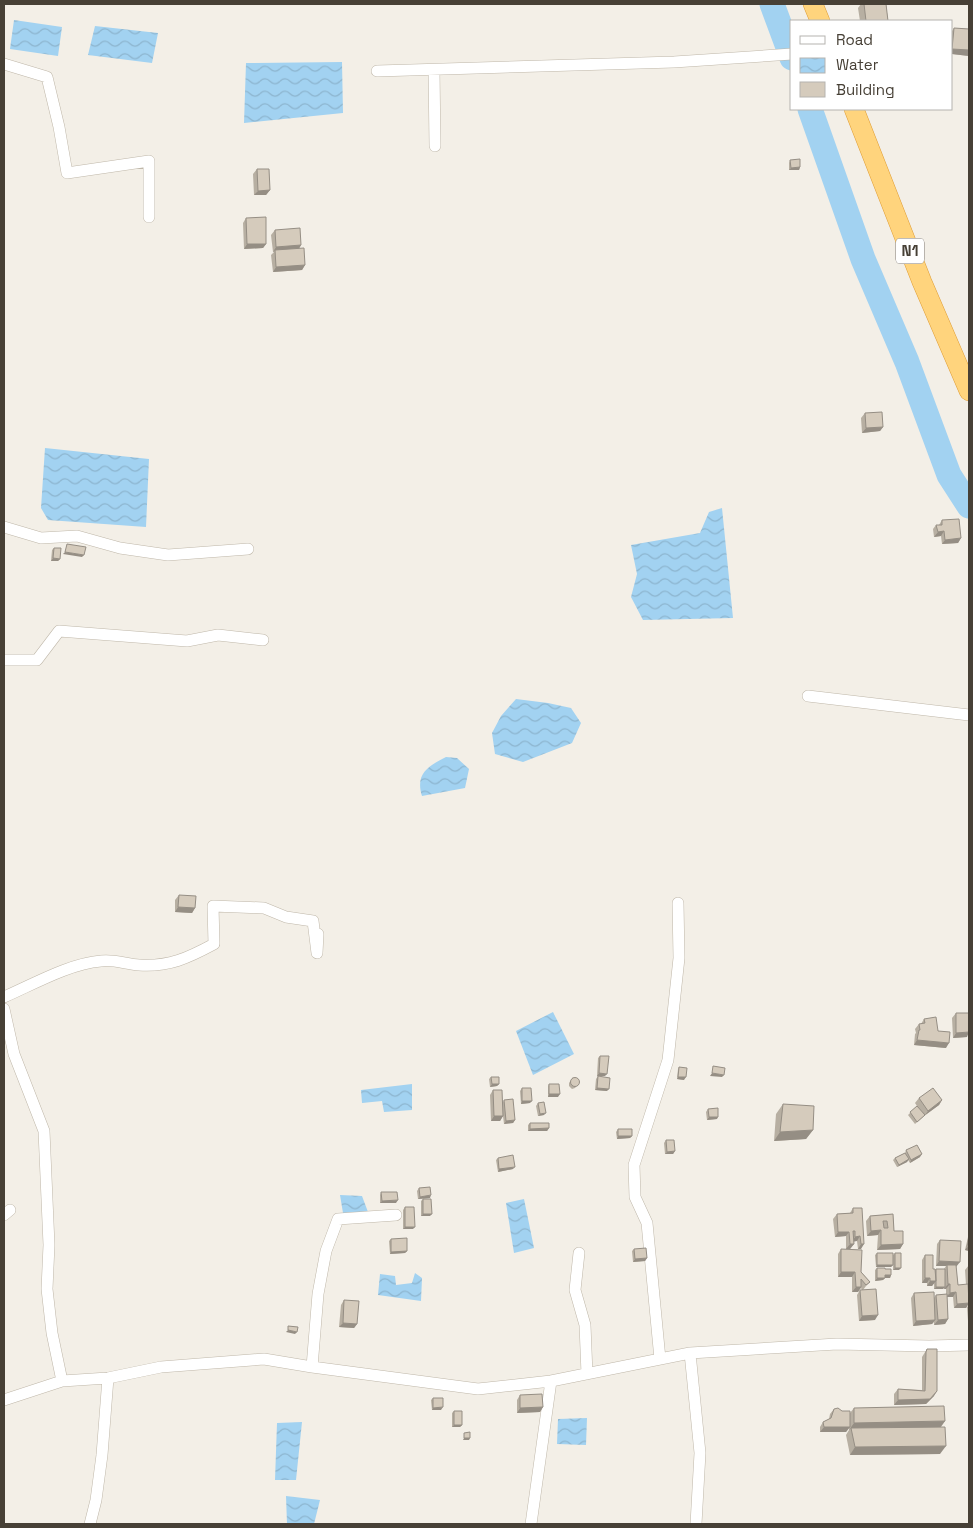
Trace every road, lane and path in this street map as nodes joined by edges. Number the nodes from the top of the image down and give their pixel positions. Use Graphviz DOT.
graph roads {
  1 [pos="813,4"];
  2 [pos="820,20"];
  3 [pos="790,54"];
  4 [pos="4,64"];
  5 [pos="434,70"];
  6 [pos="377,71"];
  7 [pos="854,110"];
  8 [pos="435,146"];
  9 [pos="148,217"];
  10 [pos="969,391"];
  11 [pos="4,526"];
  12 [pos="248,550"];
  13 [pos="263,640"];
  14 [pos="4,660"];
  15 [pos="808,696"];
  16 [pos="969,715"];
  17 [pos="678,903"];
  18 [pos="318,934"];
  19 [pos="4,997"];
  20 [pos="4,1009"];
  21 [pos="396,1215"];
  22 [pos="579,1254"];
  23 [pos="969,1345"];
  24 [pos="690,1353"];
  25 [pos="660,1359"];
  26 [pos="312,1367"];
  27 [pos="587,1374"];
  28 [pos="108,1378"];
  29 [pos="62,1381"];
  30 [pos="551,1381"];
  31 [pos="4,1400"];
  32 [pos="90,1524"];
  33 [pos="531,1524"];
  34 [pos="696,1524"];
  1 -- 2 [label="highway"];
  3 -- 5 [label="street"];
  4 -- 9 [label="street"];
  5 -- 6 [label="street"];
  5 -- 8 [label="street"];
  7 -- 10 [label="highway, N1"];
  11 -- 12 [label="street"];
  13 -- 14 [label="street"];
  15 -- 16 [label="street"];
  17 -- 25 [label="street"];
  18 -- 19 [label="street"];
  20 -- 29 [label="street"];
  21 -- 26 [label="street"];
  22 -- 27 [label="street"];
  23 -- 24 [label="street"];
  24 -- 25 [label="street"];
  24 -- 34 [label="street"];
  25 -- 27 [label="street"];
  26 -- 28 [label="street"];
  26 -- 30 [label="street"];
  27 -- 30 [label="street"];
  28 -- 29 [label="street"];
  28 -- 32 [label="street"];
  29 -- 31 [label="street"];
  30 -- 33 [label="street"];
}
